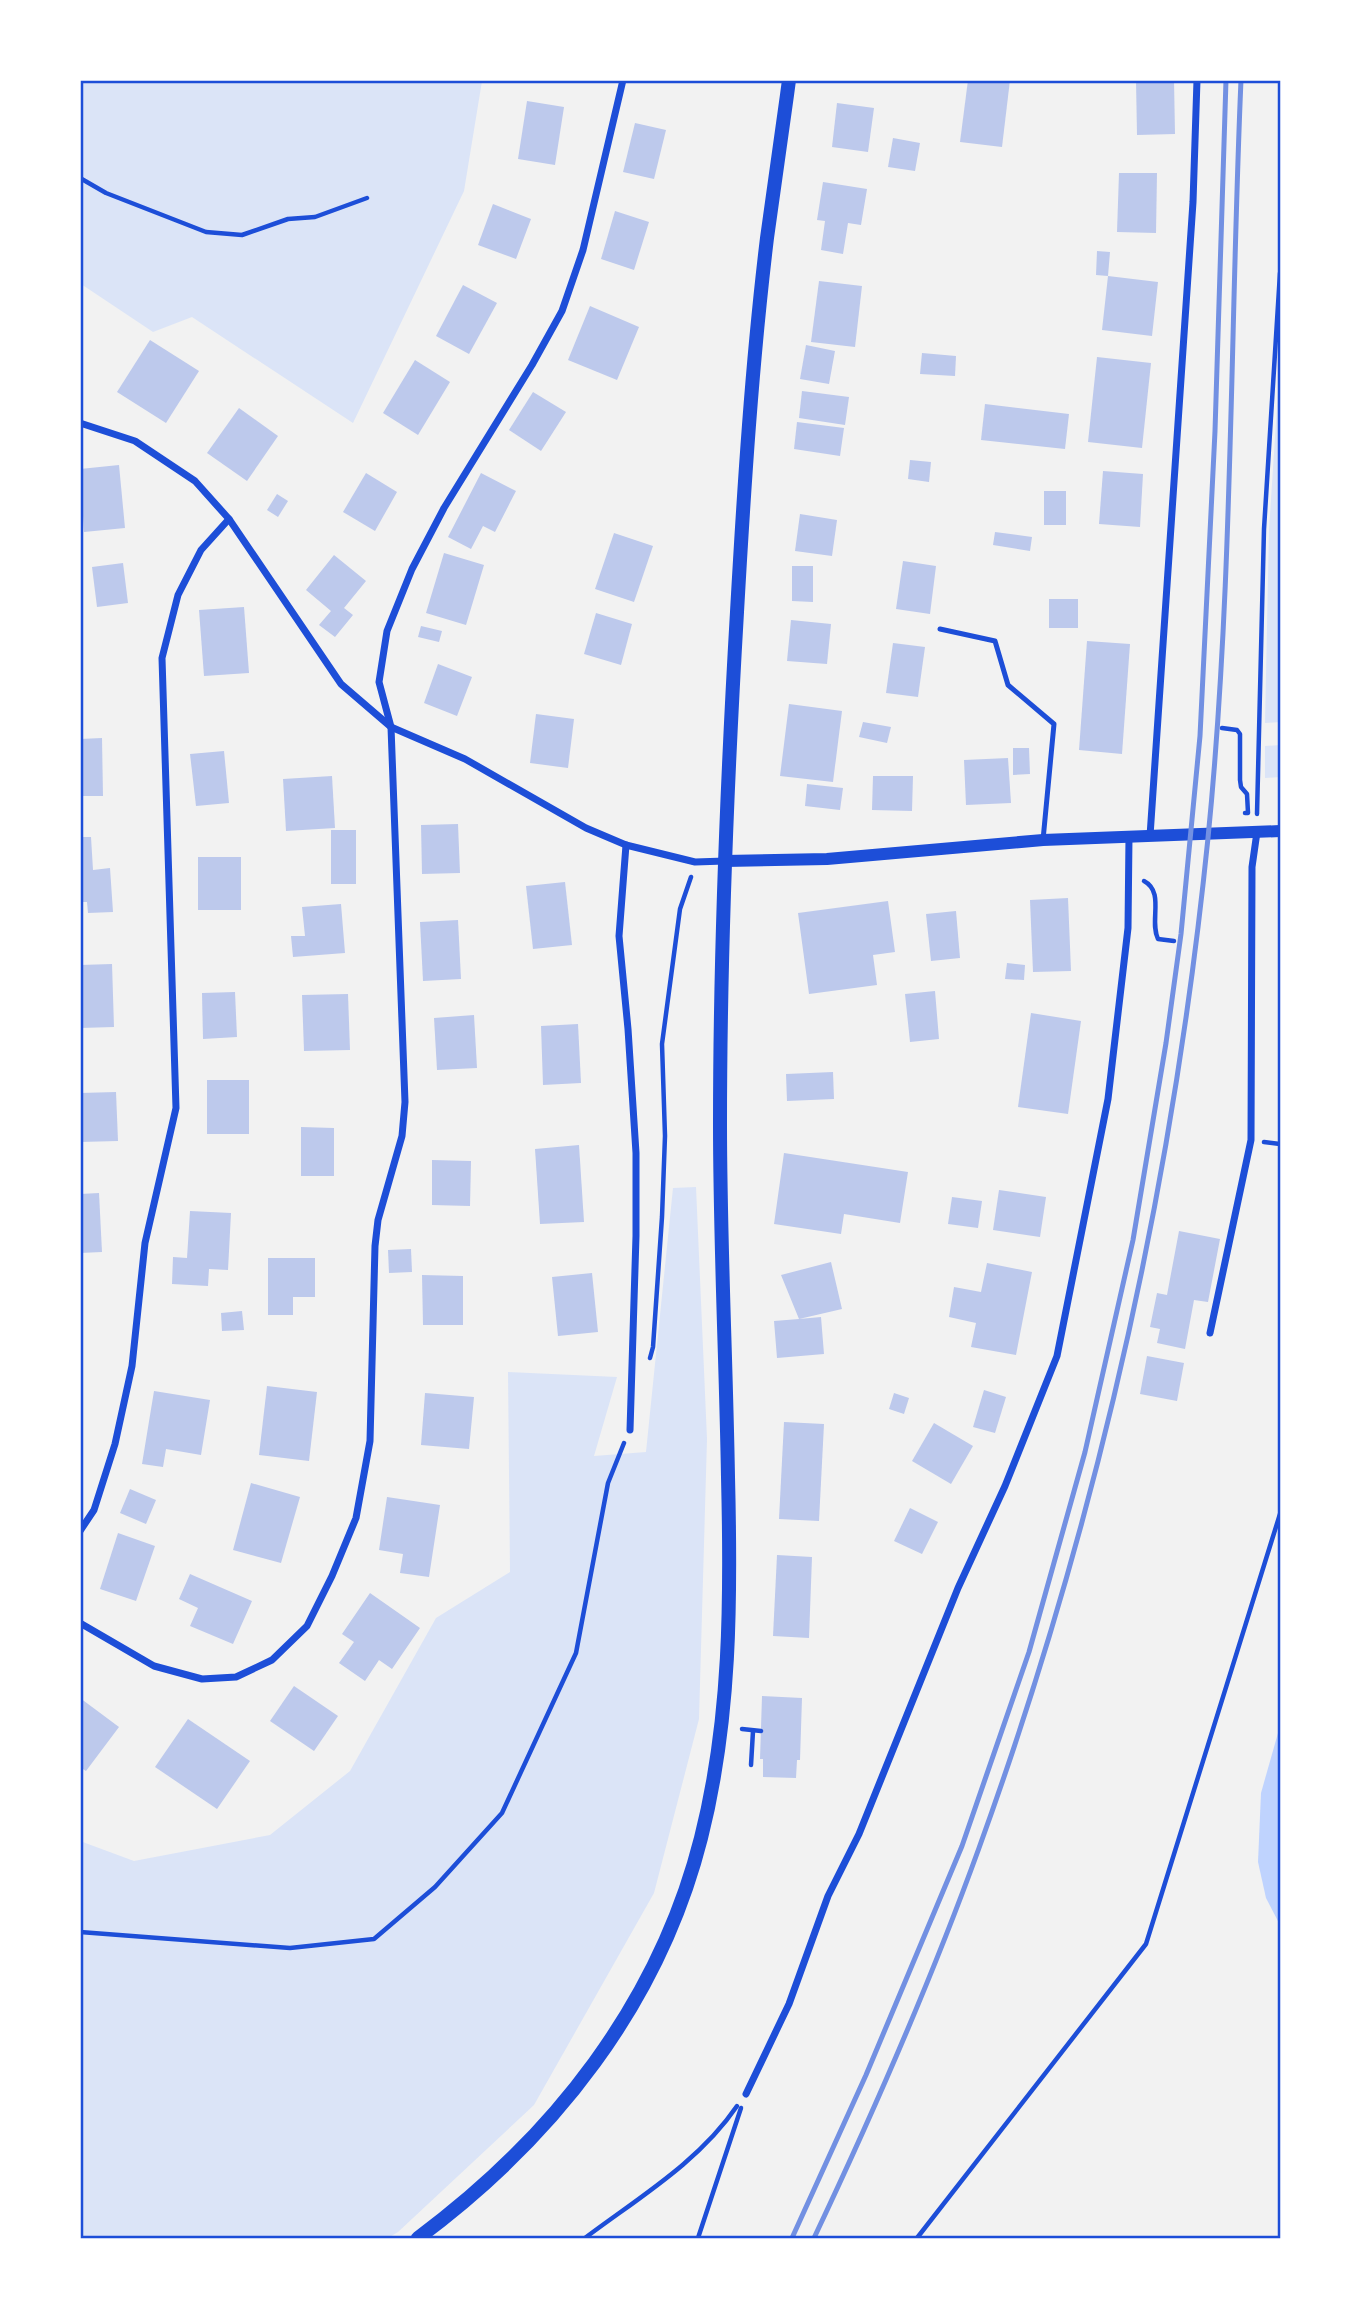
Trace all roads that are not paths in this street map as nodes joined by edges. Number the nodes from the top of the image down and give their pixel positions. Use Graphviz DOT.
graph roads {
  1 [pos="623,80"];
  2 [pos="789,80"];
  3 [pos="1197,80"];
  4 [pos="80,423"];
  5 [pos="229,519"];
  6 [pos="940,629"];
  7 [pos="391,727"];
  8 [pos="1280,831"];
  9 [pos="1257,832"];
  10 [pos="1150,836"];
  11 [pos="1129,837"];
  12 [pos="1043,840"];
  13 [pos="626,845"];
  14 [pos="725,861"];
  15 [pos="1210,1333"];
  16 [pos="630,1430"];
  17 [pos="80,1531"];
  18 [pos="80,1623"];
  19 [pos="746,2094"];
  20 [pos="418,2238"];
  1 -- 7 [label="street"];
  2 -- 14 [label="main road"];
  3 -- 10 [label="street"];
  4 -- 5 [label="street"];
  5 -- 7 [label="street"];
  5 -- 17 [label="street"];
  6 -- 12 [label="lane"];
  7 -- 13 [label="street"];
  7 -- 18 [label="street"];
  8 -- 9 [label="street"];
  9 -- 10 [label="street"];
  9 -- 15 [label="street"];
  10 -- 11 [label="street"];
  11 -- 12 [label="street"];
  11 -- 19 [label="street"];
  12 -- 14 [label="street"];
  13 -- 14 [label="street"];
  13 -- 16 [label="street"];
  14 -- 20 [label="main road"];
}
